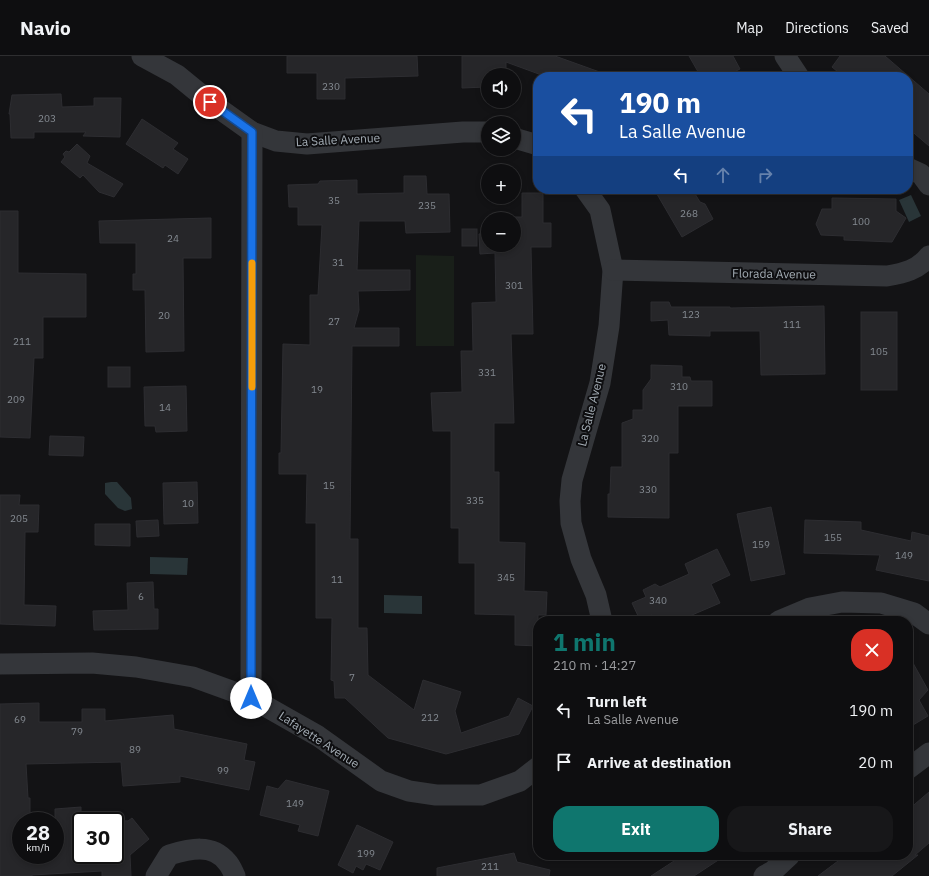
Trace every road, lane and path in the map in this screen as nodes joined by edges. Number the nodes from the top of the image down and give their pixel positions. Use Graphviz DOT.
graph roads {
  1 [pos="142,56"];
  2 [pos="785,56"];
  3 [pos="796,72"];
  4 [pos="252,132"];
  5 [pos="481,132"];
  6 [pos="521,140"];
  7 [pos="533,144"];
  8 [pos="913,170"];
  9 [pos="929,185"];
  10 [pos="589,194"];
  11 [pos="929,256"];
  12 [pos="613,270"];
  13 [pos="601,616"];
  14 [pos="791,616"];
  15 [pos="929,624"];
  16 [pos="0,664"];
  17 [pos="251,698"];
  18 [pos="929,753"];
  19 [pos="913,765"];
  20 [pos="533,771"];
  21 [pos="785,860"];
  22 [pos="156,876"];
  23 [pos="235,876"];
  24 [pos="764,876"];
  1 -- 4 [label="street, La Salle Avenue"];
  2 -- 3 [label="street"];
  4 -- 5 [label="street, La Salle Avenue"];
  4 -- 17 [label="street"];
  6 -- 7 [label="street"];
  8 -- 9 [label="street"];
  10 -- 12 [label="street, La Salle Avenue"];
  11 -- 12 [label="street, Florada Avenue"];
  12 -- 13 [label="street, La Salle Avenue"];
  14 -- 15 [label="street"];
  16 -- 17 [label="street, Lafayette Avenue"];
  17 -- 20 [label="street, Lafayette Avenue"];
  18 -- 19 [label="street"];
  21 -- 24 [label="street"];
  22 -- 23 [label="street"];
}
